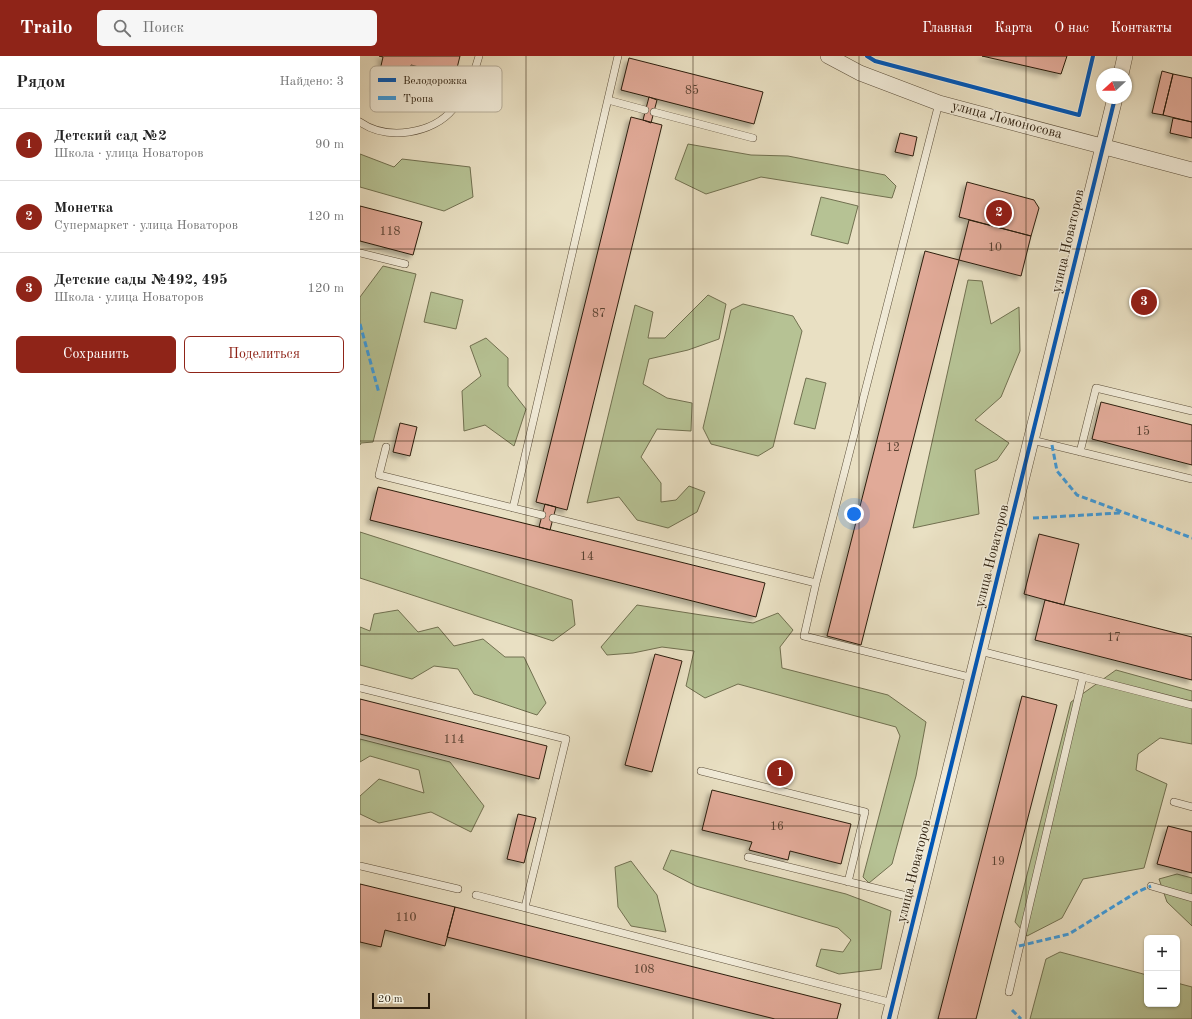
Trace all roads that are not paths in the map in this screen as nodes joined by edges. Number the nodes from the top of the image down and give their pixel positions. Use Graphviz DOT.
graph roads {
  1 [pos="479,56"];
  2 [pos="618,56"];
  3 [pos="828,56"];
  4 [pos="1125,56"];
  5 [pos="475,66"];
  6 [pos="1122,68"];
  7 [pos="608,100"];
  8 [pos="939,103"];
  9 [pos="1114,104"];
  10 [pos="646,110"];
  11 [pos="450,112"];
  12 [pos="654,112"];
  13 [pos="360,122"];
  14 [pos="753,138"];
  15 [pos="1104,145"];
  16 [pos="1192,170"];
  17 [pos="360,252"];
  18 [pos="405,264"];
  19 [pos="1192,411"];
  20 [pos="1032,440"];
  21 [pos="386,446"];
  22 [pos="1080,452"];
  23 [pos="1192,479"];
  24 [pos="513,508"];
  25 [pos="542,515"];
  26 [pos="553,518"];
  27 [pos="816,583"];
  28 [pos="980,651"];
  29 [pos="1083,677"];
  30 [pos="973,678"];
  31 [pos="360,688"];
  32 [pos="1192,704"];
  33 [pos="701,771"];
  34 [pos="1174,802"];
  35 [pos="1192,807"];
  36 [pos="748,857"];
  37 [pos="360,866"];
  38 [pos="848,882"];
  39 [pos="1151,886"];
  40 [pos="458,890"];
  41 [pos="476,895"];
  42 [pos="1192,898"];
  43 [pos="919,899"];
  44 [pos="525,907"];
  45 [pos="1009,992"];
  46 [pos="893,1003"];
  47 [pos="889,1019"];
  1 -- 5 [label="lane"];
  2 -- 7 [label="lane"];
  3 -- 8 [label="street, улица Ломоносова"];
  4 -- 6 [label="street"];
  7 -- 10 [label="lane"];
  7 -- 24 [label="lane"];
  8 -- 15 [label="street, улица Ломоносова"];
  8 -- 27 [label="lane"];
  9 -- 15 [label="street, улица Новаторов"];
  11 -- 13 [label="lane"];
  12 -- 14 [label="lane"];
  15 -- 16 [label="street, улица Ломоносова"];
  15 -- 20 [label="street, улица Новаторов"];
  17 -- 18 [label="lane"];
  19 -- 22 [label="lane"];
  20 -- 22 [label="lane"];
  20 -- 28 [label="street, улица Новаторов"];
  21 -- 24 [label="lane"];
  22 -- 23 [label="lane"];
  24 -- 25 [label="lane"];
  26 -- 27 [label="lane"];
  27 -- 30 [label="lane"];
  28 -- 29 [label="lane"];
  28 -- 30 [label="street, улица Новаторов"];
  29 -- 32 [label="lane"];
  29 -- 45 [label="lane"];
  30 -- 43 [label="street, улица Новаторов"];
  31 -- 44 [label="lane"];
  33 -- 38 [label="lane"];
  34 -- 35 [label="lane"];
  36 -- 38 [label="lane"];
  37 -- 40 [label="lane"];
  38 -- 43 [label="lane"];
  39 -- 42 [label="lane"];
  41 -- 44 [label="lane"];
  43 -- 46 [label="street, улица Новаторов"];
  44 -- 46 [label="lane"];
  46 -- 47 [label="street, улица Новаторов"];
}
